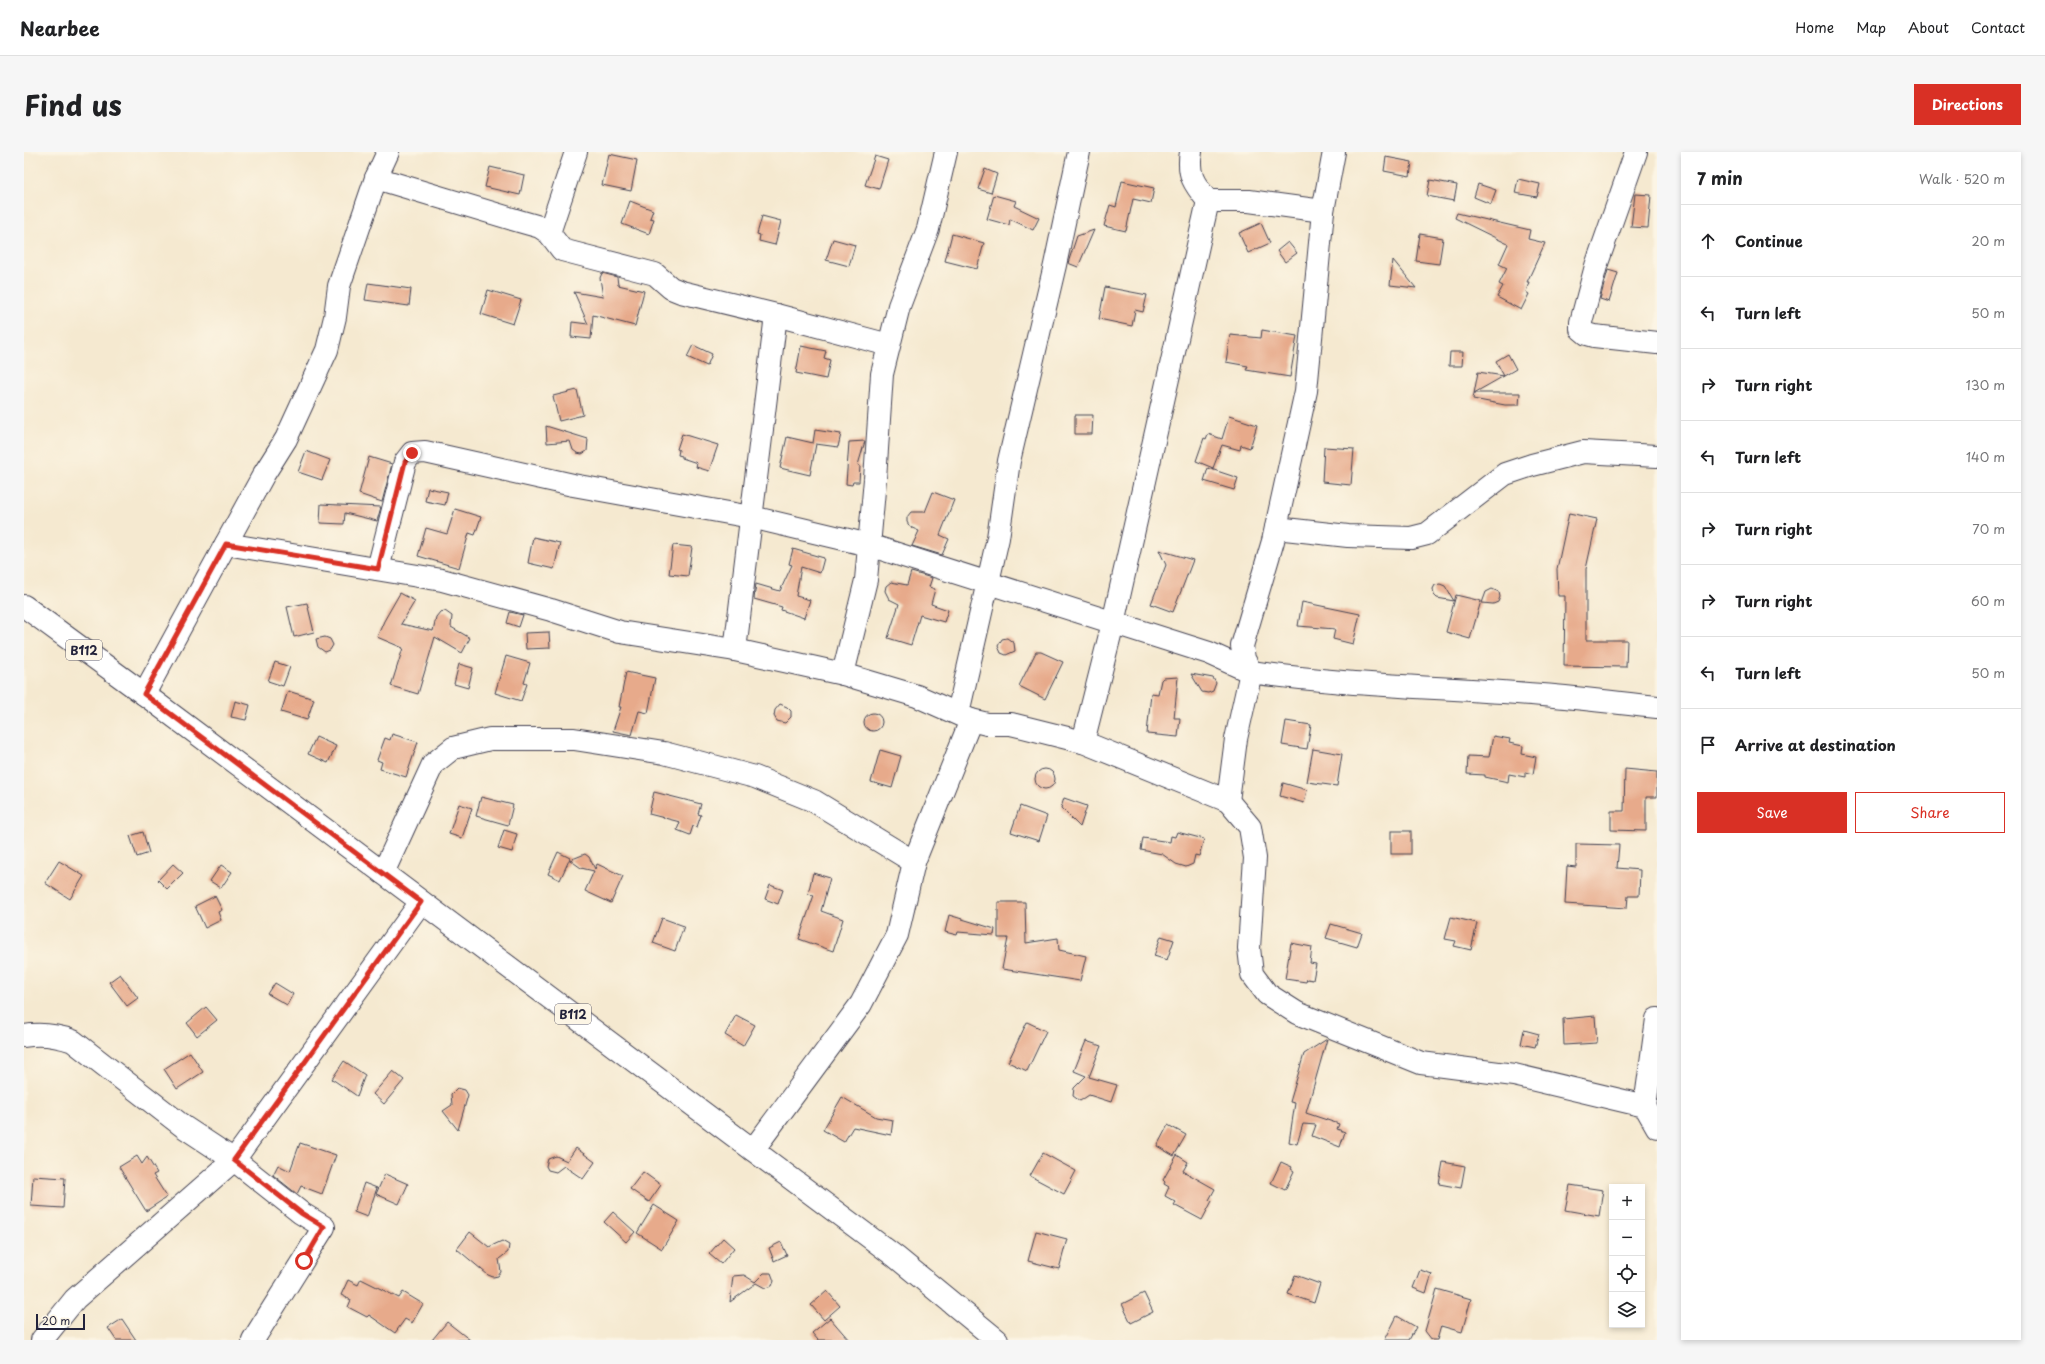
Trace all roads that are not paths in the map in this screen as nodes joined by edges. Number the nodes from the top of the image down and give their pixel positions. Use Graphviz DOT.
graph roads {
  1 [pos="388,152"];
  2 [pos="576,152"];
  3 [pos="946,152"];
  4 [pos="1079,152"];
  5 [pos="1191,152"];
  6 [pos="1334,152"];
  7 [pos="1636,152"];
  8 [pos="376,178"];
  9 [pos="1208,201"];
  10 [pos="1323,211"];
  11 [pos="549,233"];
  12 [pos="776,315"];
  13 [pos="1657,342"];
  14 [pos="889,345"];
  15 [pos="1657,456"];
  16 [pos="751,517"];
  17 [pos="1276,528"];
  18 [pos="226,544"];
  19 [pos="869,545"];
  20 [pos="378,569"];
  21 [pos="988,583"];
  22 [pos="24,606"];
  23 [pos="1112,623"];
  24 [pos="735,650"];
  25 [pos="1251,672"];
  26 [pos="843,674"];
  27 [pos="144,694"];
  28 [pos="1657,707"];
  29 [pos="965,717"];
  30 [pos="1083,742"];
  31 [pos="1228,801"];
  32 [pos="914,862"];
  33 [pos="383,873"];
  34 [pos="421,902"];
  35 [pos="1657,1019"];
  36 [pos="24,1036"];
  37 [pos="1645,1106"];
  38 [pos="1657,1127"];
  39 [pos="753,1150"];
  40 [pos="234,1160"];
  41 [pos="42,1340"];
  42 [pos="253,1340"];
  43 [pos="997,1340"];
  1 -- 8 [label="street"];
  2 -- 11 [label="street"];
  3 -- 14 [label="street"];
  4 -- 21 [label="street"];
  5 -- 9 [label="street"];
  6 -- 10 [label="street"];
  7 -- 13 [label="street"];
  8 -- 11 [label="street"];
  8 -- 18 [label="street"];
  9 -- 10 [label="street"];
  9 -- 23 [label="street"];
  10 -- 17 [label="street"];
  11 -- 12 [label="street"];
  12 -- 14 [label="street"];
  12 -- 16 [label="street"];
  14 -- 19 [label="street"];
  15 -- 17 [label="street"];
  16 -- 19 [label="street"];
  16 -- 20 [label="street"];
  16 -- 24 [label="street"];
  17 -- 25 [label="street"];
  18 -- 20 [label="street"];
  18 -- 27 [label="street"];
  19 -- 21 [label="street"];
  19 -- 26 [label="street"];
  20 -- 24 [label="street"];
  21 -- 23 [label="street"];
  21 -- 29 [label="street"];
  22 -- 27 [label="street, B112"];
  23 -- 25 [label="street"];
  23 -- 30 [label="street"];
  24 -- 26 [label="street"];
  25 -- 28 [label="street"];
  25 -- 31 [label="street"];
  26 -- 29 [label="street"];
  27 -- 33 [label="street, B112"];
  29 -- 30 [label="street"];
  29 -- 32 [label="street"];
  30 -- 31 [label="street"];
  31 -- 37 [label="street"];
  32 -- 33 [label="street"];
  32 -- 39 [label="street"];
  33 -- 34 [label="street, B112"];
  34 -- 39 [label="street, B112"];
  34 -- 40 [label="street"];
  35 -- 37 [label="street"];
  36 -- 40 [label="street"];
  37 -- 38 [label="street"];
  39 -- 43 [label="street, B112"];
  40 -- 41 [label="street"];
  40 -- 42 [label="street"];
}
